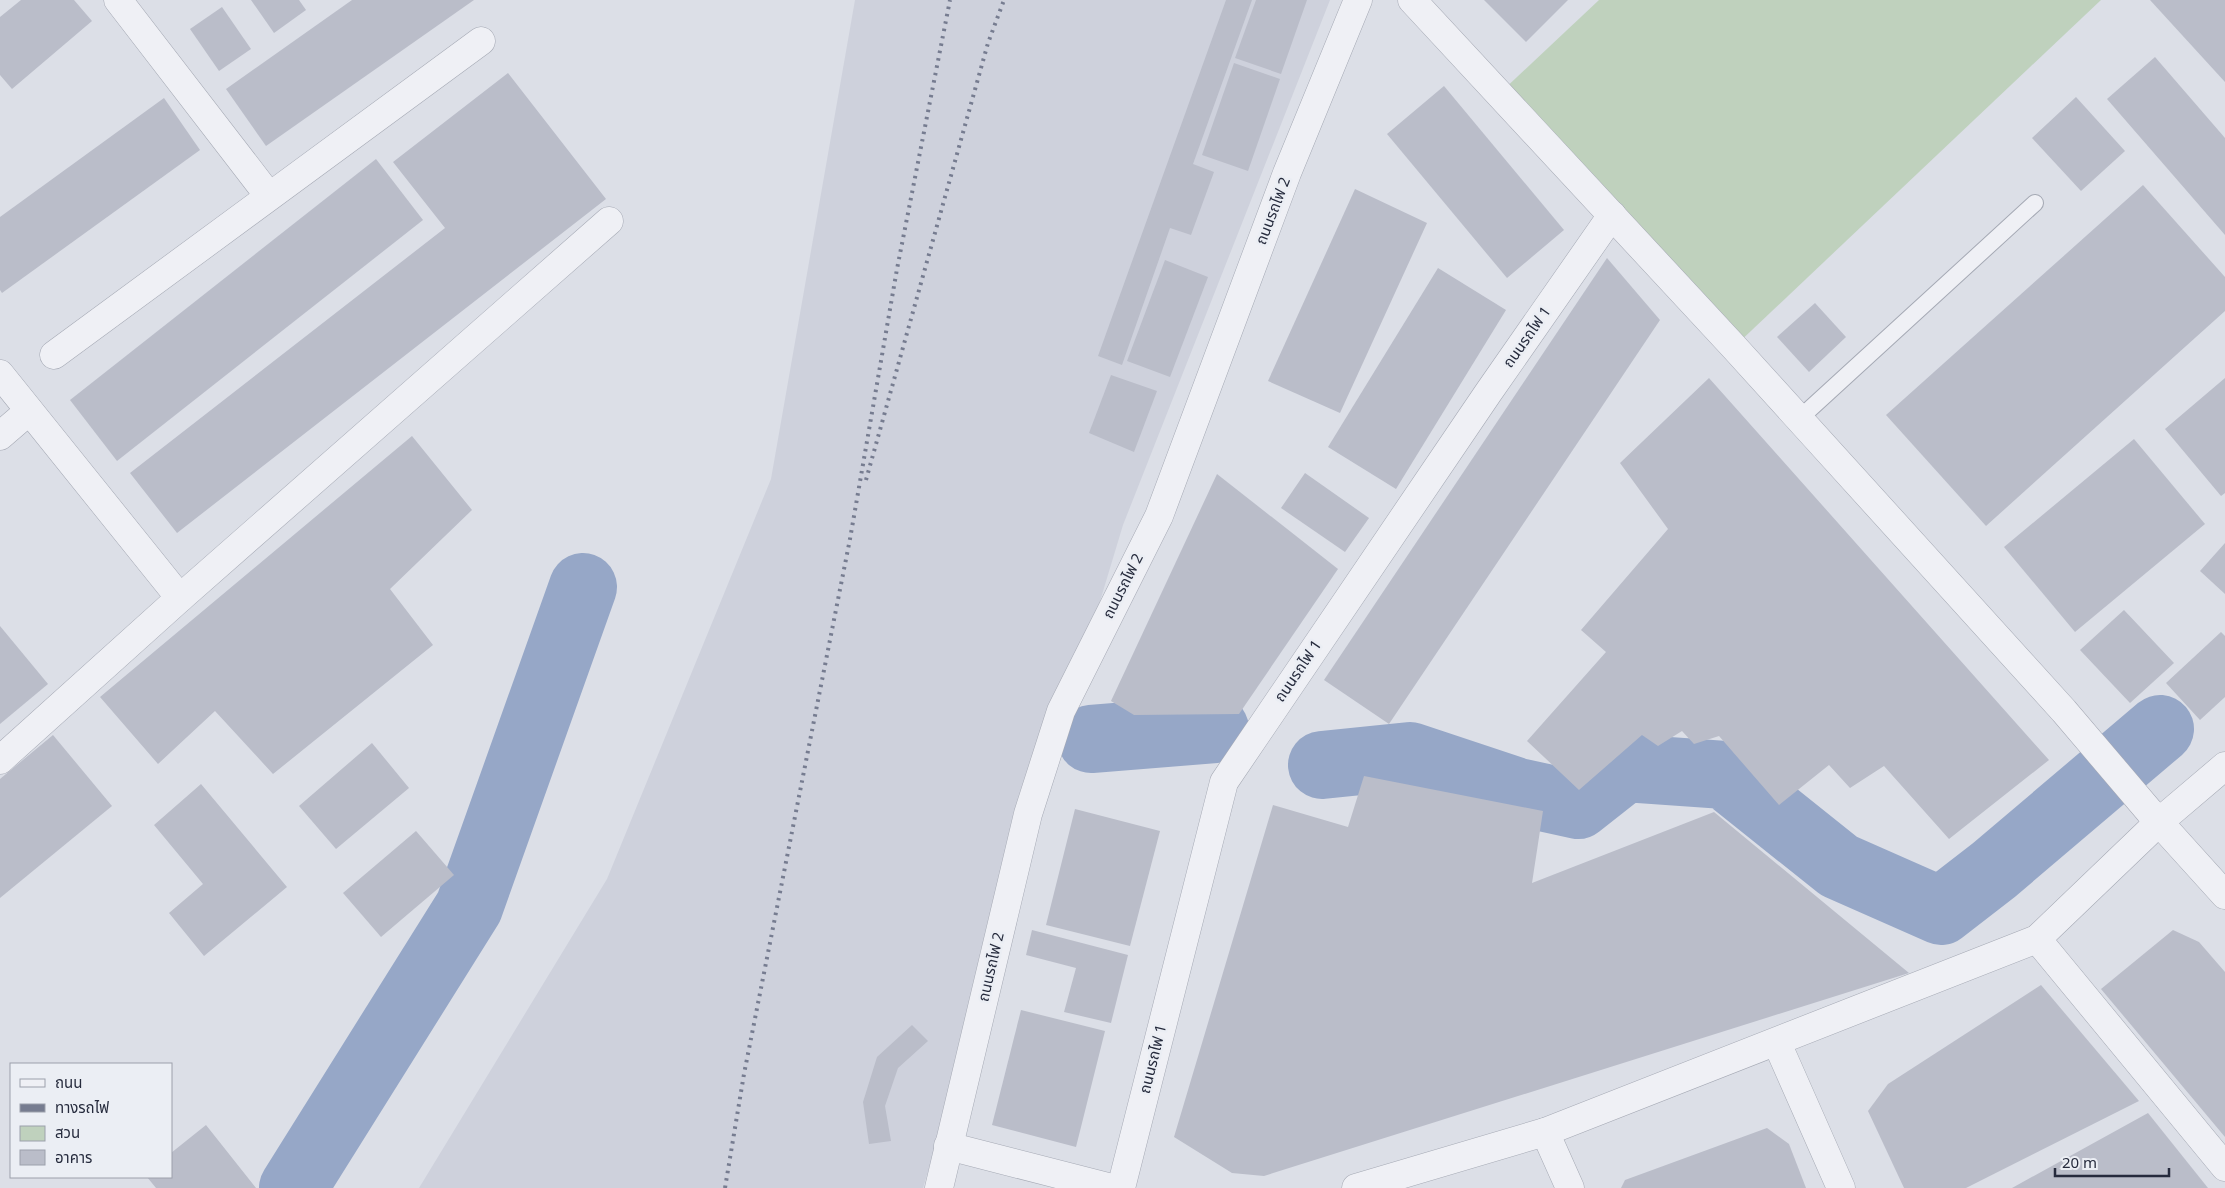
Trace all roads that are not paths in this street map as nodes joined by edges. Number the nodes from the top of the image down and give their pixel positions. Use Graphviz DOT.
graph roads {
  1 [pos="1358,0"];
  2 [pos="1412,0"];
  3 [pos="131,5"];
  4 [pos="481,41"];
  5 [pos="269,196"];
  6 [pos="2035,203"];
  7 [pos="1612,215"];
  8 [pos="609,221"];
  9 [pos="54,355"];
  10 [pos="0,374"];
  11 [pos="30,411"];
  12 [pos="1799,419"];
  13 [pos="0,436"];
  14 [pos="180,598"];
  15 [pos="0,760"];
  16 [pos="2225,766"];
  17 [pos="2154,817"];
  18 [pos="2225,895"];
  19 [pos="2037,939"];
  20 [pos="1777,1042"];
  21 [pos="1546,1132"];
  22 [pos="948,1146"];
  23 [pos="2225,1167"];
  24 [pos="1087,1184"];
  25 [pos="939,1188"];
  26 [pos="1021,1188"];
  27 [pos="1112,1188"];
  28 [pos="1121,1188"];
  29 [pos="1356,1188"];
  30 [pos="1570,1188"];
  31 [pos="1841,1188"];
  1 -- 22 [label="street, ถนนรถไฟ 2"];
  2 -- 7 [label="street"];
  3 -- 5 [label="street"];
  4 -- 5 [label="street"];
  5 -- 9 [label="street"];
  6 -- 12 [label="lane"];
  7 -- 12 [label="street"];
  7 -- 28 [label="street, ถนนรถไฟ 1"];
  8 -- 14 [label="street"];
  10 -- 11 [label="street"];
  11 -- 13 [label="street"];
  11 -- 14 [label="street"];
  12 -- 17 [label="street"];
  14 -- 15 [label="street"];
  16 -- 17 [label="street"];
  17 -- 18 [label="street"];
  17 -- 19 [label="street"];
  19 -- 20 [label="street"];
  19 -- 23 [label="street"];
  20 -- 21 [label="street"];
  20 -- 31 [label="street"];
  21 -- 29 [label="street"];
  21 -- 30 [label="street"];
  22 -- 24 [label="street"];
  22 -- 25 [label="street, ถนนรถไฟ 2"];
  24 -- 26 [label="street"];
  24 -- 27 [label="street"];
}
